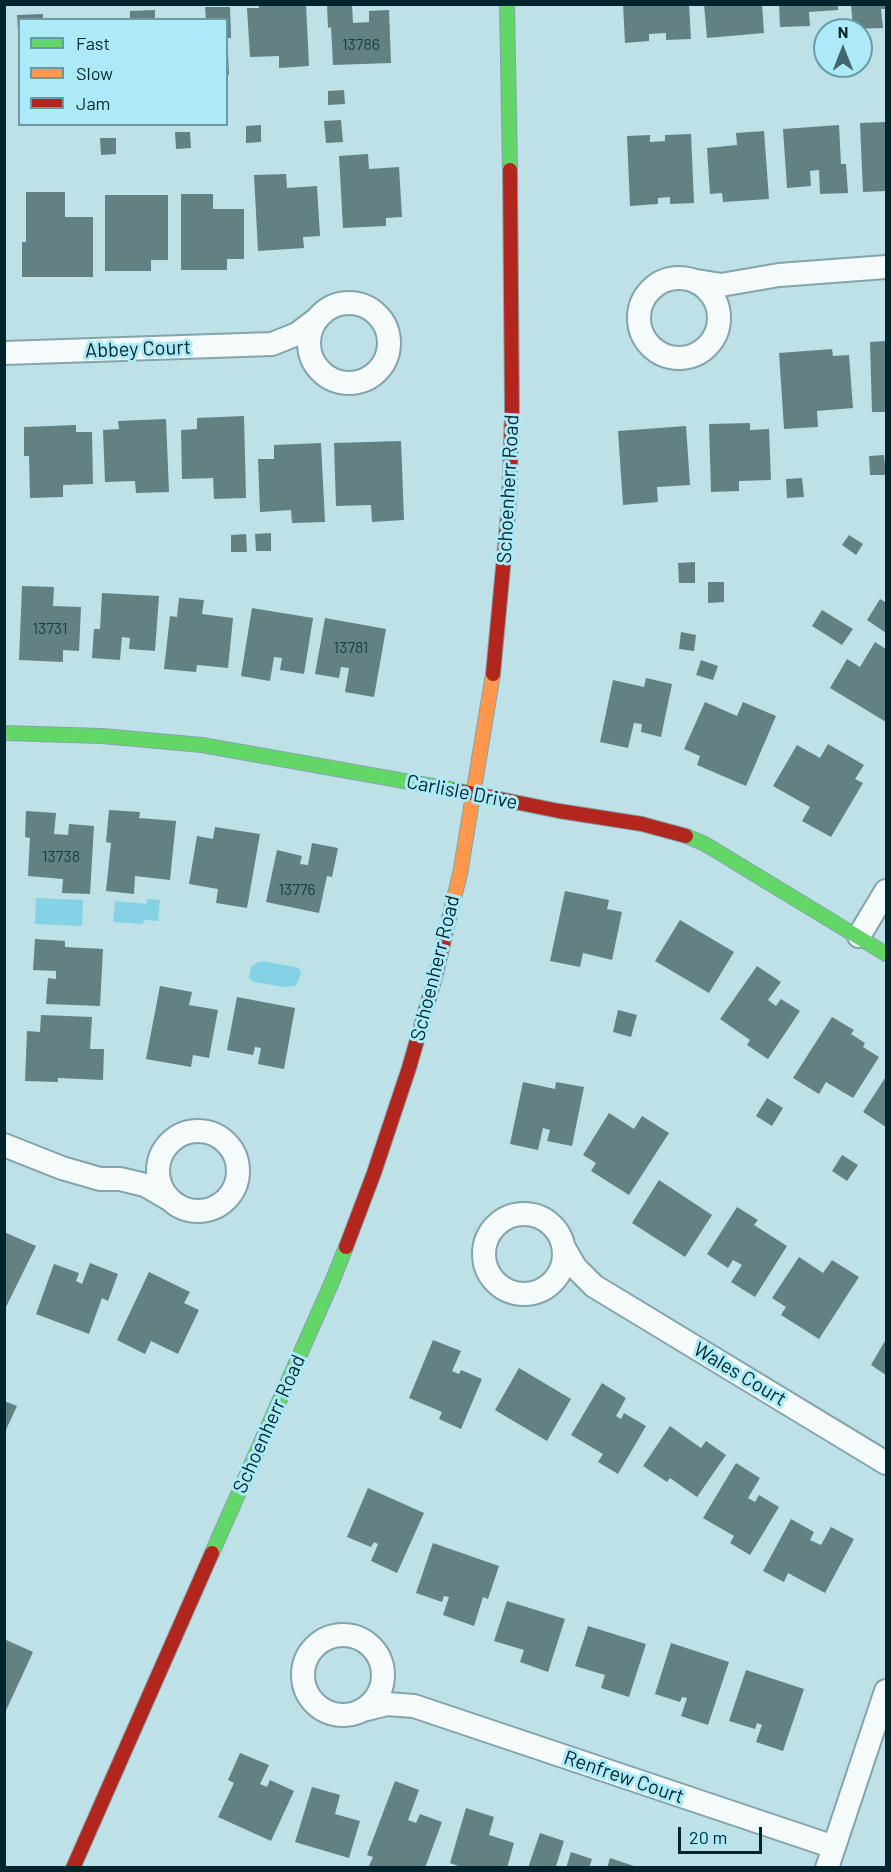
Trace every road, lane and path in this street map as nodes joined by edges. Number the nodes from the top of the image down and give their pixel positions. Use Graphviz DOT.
graph roads {
  1 [pos="507,4"];
  2 [pos="886,267"];
  3 [pos="697,282"];
  4 [pos="748,282"];
  5 [pos="317,320"];
  6 [pos="719,324"];
  7 [pos="272,344"];
  8 [pos="4,353"];
  9 [pos="318,367"];
  10 [pos="4,733"];
  11 [pos="474,794"];
  12 [pos="886,891"];
  13 [pos="859,936"];
  14 [pos="886,954"];
  15 [pos="4,1145"];
  16 [pos="158,1162"];
  17 [pos="120,1179"];
  18 [pos="169,1199"];
  19 [pos="563,1246"];
  20 [pos="594,1286"];
  21 [pos="543,1289"];
  22 [pos="886,1463"];
  23 [pos="382,1666"];
  24 [pos="886,1691"];
  25 [pos="414,1706"];
  26 [pos="363,1710"];
  27 [pos="831,1857"];
  28 [pos="73,1868"];
  1 -- 11 [label="main road, Schoenherr Road"];
  2 -- 4 [label="street"];
  3 -- 4 [label="street"];
  3 -- 6 [label="street"];
  3 -- 6 [label="street"];
  4 -- 6 [label="street"];
  5 -- 7 [label="street, Abbey Court"];
  5 -- 9 [label="street"];
  5 -- 9 [label="street, Abbey Court"];
  7 -- 8 [label="street, Abbey Court"];
  7 -- 9 [label="street, Abbey Court"];
  10 -- 11 [label="main road, Carlisle Drive"];
  11 -- 13 [label="main road, Carlisle Drive"];
  11 -- 28 [label="main road, Schoenherr Road"];
  12 -- 13 [label="street"];
  13 -- 14 [label="main road, Carlisle Drive"];
  15 -- 17 [label="street"];
  16 -- 17 [label="street"];
  16 -- 18 [label="street"];
  16 -- 18 [label="street"];
  17 -- 18 [label="street"];
  19 -- 20 [label="street, Wales Court"];
  19 -- 21 [label="street"];
  19 -- 21 [label="street, Wales Court"];
  20 -- 21 [label="street, Wales Court"];
  20 -- 22 [label="street, Wales Court"];
  23 -- 25 [label="street, Renfrew Court"];
  23 -- 26 [label="street"];
  23 -- 26 [label="street, Renfrew Court"];
  24 -- 27 [label="street"];
  25 -- 26 [label="street, Renfrew Court"];
  25 -- 27 [label="street, Renfrew Court"];
}
